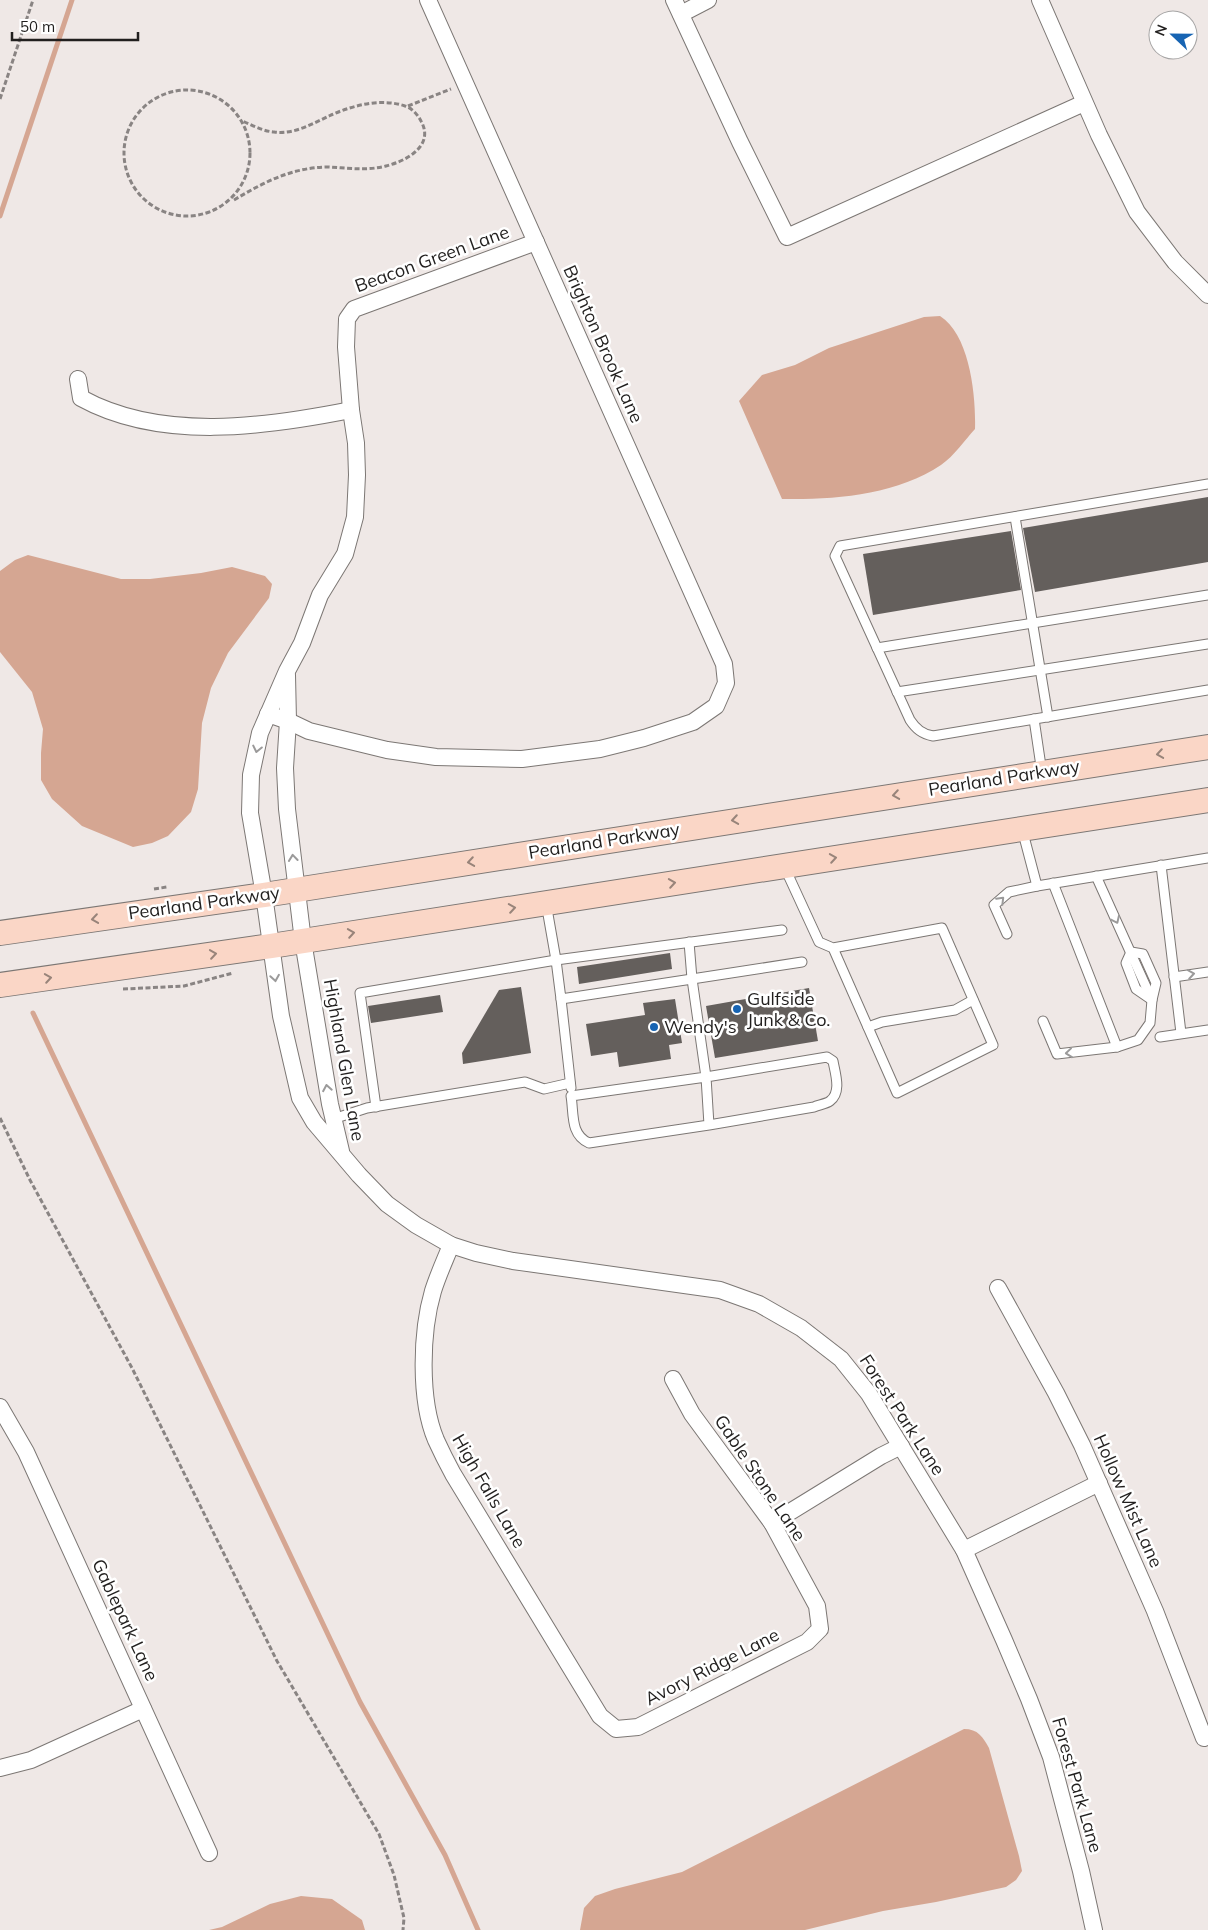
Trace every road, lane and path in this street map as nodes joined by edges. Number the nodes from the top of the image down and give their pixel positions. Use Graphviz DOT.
graph roads {
  1 [pos="33,0"];
  2 [pos="428,0"];
  3 [pos="708,0"];
  4 [pos="1040,0"];
  5 [pos="677,7"];
  6 [pos="465,84"];
  7 [pos="0,99"];
  8 [pos="1084,103"];
  9 [pos="407,106"];
  10 [pos="242,121"];
  11 [pos="234,200"];
  12 [pos="536,242"];
  13 [pos="1208,294"];
  14 [pos="347,319"];
  15 [pos="78,379"];
  16 [pos="351,410"];
  17 [pos="1208,484"];
  18 [pos="1015,517"];
  19 [pos="1208,595"];
  20 [pos="1032,623"];
  21 [pos="1208,644"];
  22 [pos="877,648"];
  23 [pos="1040,670"];
  24 [pos="287,671"];
  25 [pos="1208,690"];
  26 [pos="897,692"];
  27 [pos="268,714"];
  28 [pos="1048,717"];
  29 [pos="1034,719"];
  30 [pos="288,721"];
  31 [pos="1208,747"];
  32 [pos="1042,773"];
  33 [pos="1208,800"];
  34 [pos="1022,829"];
  35 [pos="1208,858"];
  36 [pos="1161,865"];
  37 [pos="784,866"];
  38 [pos="1096,876"];
  39 [pos="1053,883"];
  40 [pos="1037,886"];
  41 [pos="296,889"];
  42 [pos="264,894"];
  43 [pos="546,903"];
  44 [pos="782,930"];
  45 [pos="0,933"];
  46 [pos="1007,934"];
  47 [pos="303,941"];
  48 [pos="689,942"];
  49 [pos="271,946"];
  50 [pos="833,948"];
  51 [pos="556,960"];
  52 [pos="802,962"];
  53 [pos="1208,972"];
  54 [pos="1174,977"];
  55 [pos="692,979"];
  56 [pos="0,985"];
  57 [pos="561,999"];
  58 [pos="973,1000"];
  59 [pos="1043,1021"];
  60 [pos="868,1027"];
  61 [pos="1208,1030"];
  62 [pos="1181,1033"];
  63 [pos="1160,1036"];
  64 [pos="1116,1047"];
  65 [pos="706,1077"];
  66 [pos="570,1083"];
  67 [pos="571,1096"];
  68 [pos="376,1107"];
  69 [pos="0,1118"];
  70 [pos="333,1119"];
  71 [pos="709,1125"];
  72 [pos="341,1153"];
  73 [pos="451,1244"];
  74 [pos="998,1288"];
  75 [pos="673,1379"];
  76 [pos="0,1407"];
  77 [pos="901,1446"];
  78 [pos="1098,1483"];
  79 [pos="772,1523"];
  80 [pos="964,1550"];
  81 [pos="820,1629"];
  82 [pos="143,1708"];
  83 [pos="616,1729"];
  84 [pos="1204,1738"];
  85 [pos="0,1768"];
  86 [pos="209,1853"];
  87 [pos="403,1930"];
  88 [pos="1094,1930"];
  1 -- 7 [label="path"];
  2 -- 6 [label="street, Brighton Brook Lane"];
  3 -- 5 [label="street"];
  4 -- 8 [label="street"];
  5 -- 8 [label="street"];
  6 -- 9 [label="path"];
  6 -- 12 [label="street, Brighton Brook Lane"];
  8 -- 13 [label="street"];
  9 -- 10 [label="path"];
  9 -- 11 [label="path"];
  10 -- 11 [label="path"];
  10 -- 11 [label="path"];
  12 -- 14 [label="street, Beacon Green Lane"];
  12 -- 30 [label="street, Brighton Brook Lane"];
  14 -- 16 [label="street, Highland Glen Lane"];
  15 -- 16 [label="street"];
  16 -- 24 [label="street, Highland Glen Lane"];
  17 -- 18 [label="lane"];
  18 -- 20 [label="lane"];
  18 -- 22 [label="lane"];
  19 -- 20 [label="lane"];
  20 -- 22 [label="lane"];
  20 -- 23 [label="lane"];
  21 -- 23 [label="lane"];
  22 -- 26 [label="lane"];
  23 -- 26 [label="lane"];
  23 -- 28 [label="lane"];
  24 -- 27 [label="street, Highland Glen Lane"];
  24 -- 30 [label="street, Highland Glen Lane"];
  25 -- 28 [label="lane"];
  26 -- 29 [label="lane"];
  27 -- 30 [label="street"];
  27 -- 42 [label="street, Highland Glen Lane, one-way"];
  28 -- 29 [label="lane"];
  29 -- 32 [label="lane"];
  41 -- 30 [label="street, Highland Glen Lane, one-way"];
  31 -- 32 [label="main road, Pearland Parkway, one-way"];
  32 -- 41 [label="main road, Pearland Parkway, one-way"];
  33 -- 34 [label="main road"];
  37 -- 34 [label="main road, one-way"];
  34 -- 40 [label="lane"];
  35 -- 36 [label="lane"];
  36 -- 38 [label="lane"];
  36 -- 54 [label="lane"];
  43 -- 37 [label="main road, one-way"];
  37 -- 50 [label="lane"];
  38 -- 39 [label="lane"];
  38 -- 64 [label="lane, one-way"];
  39 -- 40 [label="lane"];
  39 -- 64 [label="lane"];
  46 -- 40 [label="lane, one-way"];
  41 -- 42 [label="main road, Pearland Parkway"];
  41 -- 47 [label="street, Highland Glen Lane"];
  42 -- 45 [label="main road, Pearland Parkway, one-way"];
  42 -- 49 [label="street, Highland Glen Lane"];
  47 -- 43 [label="main road, one-way"];
  43 -- 51 [label="lane"];
  44 -- 48 [label="lane"];
  47 -- 49 [label="main road"];
  70 -- 47 [label="street, Highland Glen Lane, one-way"];
  48 -- 51 [label="lane"];
  48 -- 55 [label="lane"];
  56 -- 49 [label="main road, one-way"];
  49 -- 72 [label="street, Highland Glen Lane, one-way"];
  50 -- 58 [label="lane"];
  50 -- 60 [label="lane"];
  51 -- 57 [label="lane"];
  51 -- 68 [label="lane"];
  52 -- 55 [label="lane"];
  54 -- 53 [label="lane, one-way"];
  54 -- 62 [label="lane"];
  55 -- 57 [label="lane"];
  55 -- 65 [label="lane"];
  57 -- 66 [label="lane"];
  58 -- 60 [label="lane"];
  58 -- 60 [label="lane"];
  64 -- 59 [label="lane, one-way"];
  61 -- 62 [label="lane"];
  62 -- 63 [label="lane"];
  65 -- 67 [label="lane"];
  65 -- 71 [label="lane"];
  65 -- 71 [label="lane"];
  66 -- 67 [label="lane"];
  66 -- 68 [label="lane"];
  67 -- 71 [label="lane"];
  68 -- 70 [label="lane"];
  69 -- 87 [label="path"];
  70 -- 72 [label="street, Highland Glen Lane"];
  72 -- 73 [label="street, Forest Park Lane"];
  73 -- 77 [label="street, Forest Park Lane"];
  73 -- 83 [label="street, High Falls Lane"];
  74 -- 78 [label="street, Hollow Mist Lane"];
  75 -- 79 [label="street, Gable Stone Lane"];
  76 -- 82 [label="street, Gablepark Lane"];
  77 -- 79 [label="street"];
  77 -- 80 [label="street, Forest Park Lane"];
  78 -- 80 [label="street"];
  78 -- 84 [label="street, Hollow Mist Lane"];
  79 -- 81 [label="street, Gable Stone Lane"];
  80 -- 88 [label="street, Forest Park Lane"];
  81 -- 83 [label="street, Avory Ridge Lane"];
  82 -- 85 [label="street"];
  82 -- 86 [label="street, Gablepark Lane"];
}
